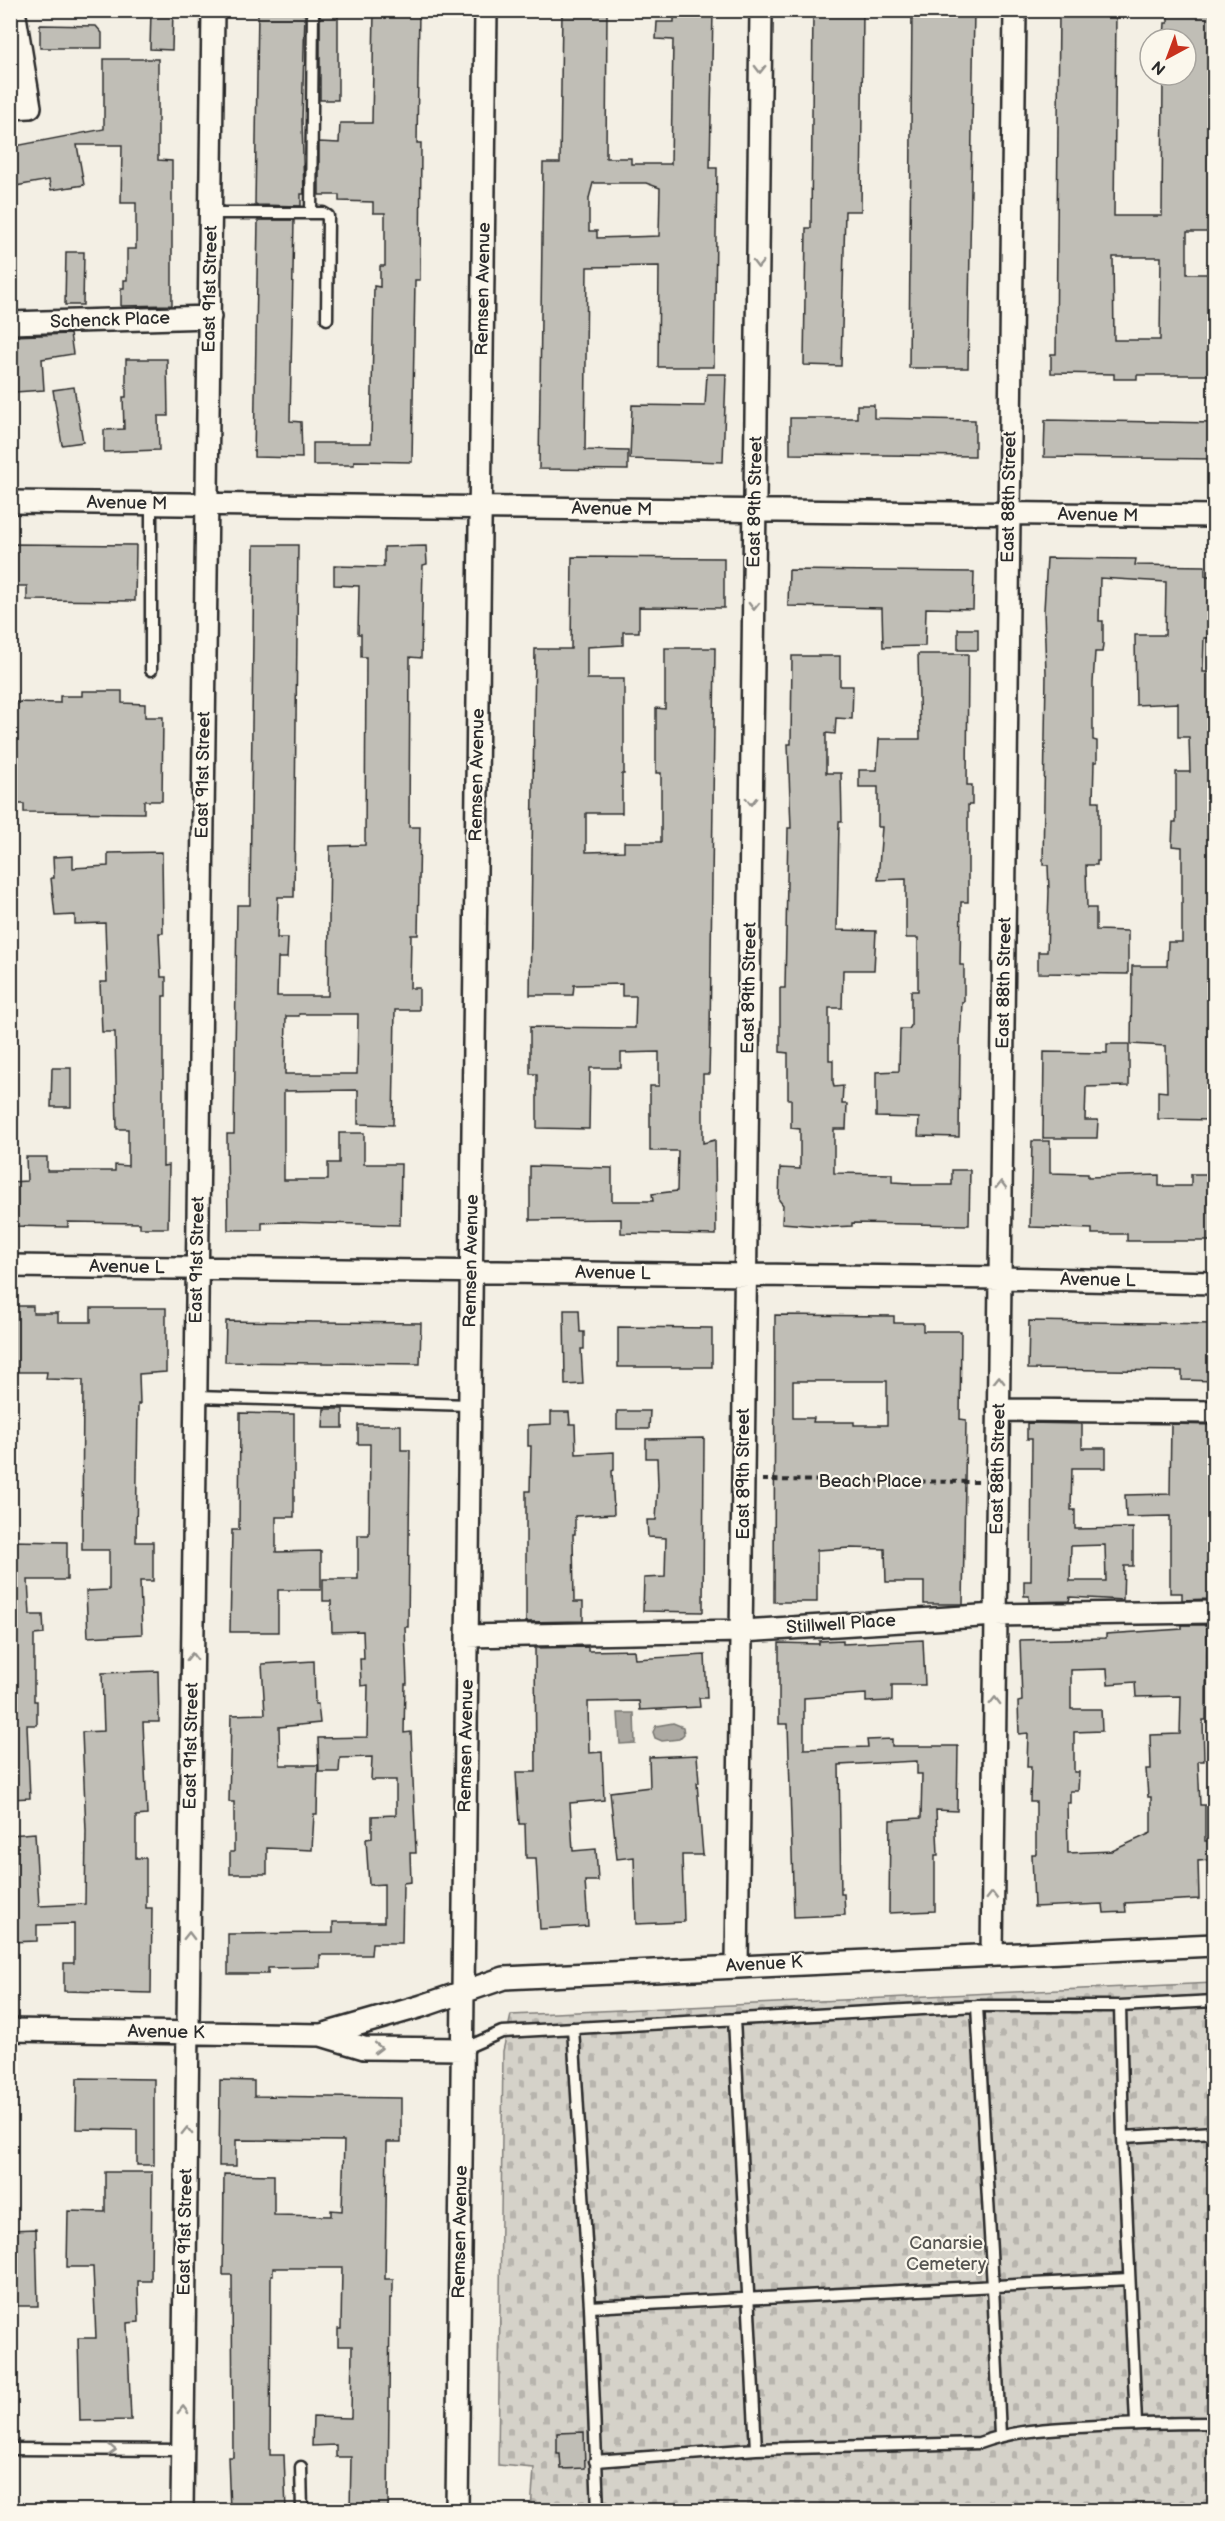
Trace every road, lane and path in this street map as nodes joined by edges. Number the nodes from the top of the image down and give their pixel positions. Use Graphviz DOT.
graph roads {
  1 [pos="14,10"];
  2 [pos="213,10"];
  3 [pos="313,10"];
  4 [pos="486,10"];
  5 [pos="761,10"];
  6 [pos="1015,10"];
  7 [pos="10,108"];
  8 [pos="211,213"];
  9 [pos="311,213"];
  10 [pos="210,317"];
  11 [pos="327,319"];
  12 [pos="10,323"];
  13 [pos="10,502"];
  14 [pos="151,504"];
  15 [pos="206,504"];
  16 [pos="480,508"];
  17 [pos="755,511"];
  18 [pos="1009,514"];
  19 [pos="1215,516"];
  20 [pos="151,670"];
  21 [pos="10,1266"];
  22 [pos="197,1268"];
  23 [pos="471,1271"];
  24 [pos="745,1275"];
  25 [pos="1000,1278"];
  26 [pos="1215,1283"];
  27 [pos="196,1397"];
  28 [pos="470,1405"];
  29 [pos="998,1410"];
  30 [pos="1215,1412"];
  31 [pos="743,1480"];
  32 [pos="998,1482"];
  33 [pos="1215,1612"];
  34 [pos="996,1615"];
  35 [pos="742,1630"];
  36 [pos="467,1636"];
  37 [pos="1215,1945"];
  38 [pos="992,1955"];
  39 [pos="737,1965"];
  40 [pos="464,1992"];
  41 [pos="1215,2001"];
  42 [pos="976,2006"];
  43 [pos="1120,2006"];
  44 [pos="734,2019"];
  45 [pos="573,2028"];
  46 [pos="10,2030"];
  47 [pos="188,2032"];
  48 [pos="321,2035"];
  49 [pos="463,2049"];
  50 [pos="1215,2132"];
  51 [pos="1123,2137"];
  52 [pos="1129,2278"];
  53 [pos="993,2287"];
  54 [pos="748,2298"];
  55 [pos="590,2307"];
  56 [pos="1136,2423"];
  57 [pos="1215,2423"];
  58 [pos="1000,2435"];
  59 [pos="10,2449"];
  60 [pos="756,2449"];
  61 [pos="183,2450"];
  62 [pos="596,2461"];
  63 [pos="301,2467"];
  64 [pos="182,2511"];
  65 [pos="302,2511"];
  66 [pos="456,2511"];
  67 [pos="598,2511"];
  1 -- 7 [label="street"];
  2 -- 8 [label="street, East 91st Street"];
  3 -- 9 [label="lane"];
  4 -- 16 [label="street, Remsen Avenue"];
  5 -- 17 [label="street, East 89th Street, one-way"];
  6 -- 18 [label="street, East 88th Street"];
  8 -- 9 [label="lane"];
  8 -- 10 [label="street, East 91st Street"];
  9 -- 11 [label="lane"];
  10 -- 12 [label="street, Schenck Place"];
  10 -- 15 [label="street, East 91st Street"];
  13 -- 14 [label="street, Avenue M"];
  14 -- 15 [label="street, Avenue M"];
  14 -- 20 [label="lane"];
  15 -- 16 [label="street, Avenue M"];
  15 -- 22 [label="street, East 91st Street"];
  16 -- 17 [label="street, Avenue M"];
  16 -- 23 [label="street, Remsen Avenue"];
  17 -- 18 [label="street, Avenue M"];
  17 -- 24 [label="street, East 89th Street, one-way"];
  18 -- 19 [label="street, Avenue M"];
  25 -- 18 [label="street, East 88th Street, one-way"];
  21 -- 22 [label="street, Avenue L"];
  22 -- 23 [label="street, Avenue L"];
  22 -- 27 [label="street, East 91st Street"];
  23 -- 24 [label="street, Avenue L"];
  23 -- 28 [label="street, Remsen Avenue"];
  24 -- 25 [label="street, Avenue L"];
  24 -- 31 [label="street, East 89th Street"];
  25 -- 26 [label="street, Avenue L"];
  29 -- 25 [label="street, East 88th Street, one-way"];
  27 -- 28 [label="lane"];
  47 -- 27 [label="street, East 91st Street, one-way"];
  28 -- 36 [label="street, Remsen Avenue"];
  29 -- 30 [label="street"];
  29 -- 32 [label="street, East 88th Street"];
  31 -- 32 [label="path, Beach Place"];
  31 -- 35 [label="street, East 89th Street"];
  32 -- 34 [label="street, East 88th Street"];
  33 -- 34 [label="street, Stillwell Place"];
  34 -- 35 [label="street, Stillwell Place"];
  38 -- 34 [label="street, East 88th Street, one-way"];
  35 -- 36 [label="street, Stillwell Place"];
  35 -- 39 [label="street, East 89th Street"];
  36 -- 40 [label="street, Remsen Avenue"];
  37 -- 38 [label="street, Avenue K"];
  38 -- 39 [label="street, Avenue K"];
  39 -- 40 [label="street, Avenue K"];
  40 -- 48 [label="street, Avenue K"];
  40 -- 49 [label="street, Remsen Avenue"];
  41 -- 43 [label="lane"];
  42 -- 43 [label="lane"];
  42 -- 44 [label="lane"];
  42 -- 53 [label="lane"];
  43 -- 51 [label="lane"];
  44 -- 45 [label="lane"];
  44 -- 54 [label="lane"];
  45 -- 49 [label="lane"];
  45 -- 55 [label="lane"];
  46 -- 47 [label="street, Avenue K"];
  47 -- 48 [label="street, Avenue K"];
  61 -- 47 [label="street, East 91st Street, one-way"];
  48 -- 49 [label="street, Avenue K, one-way"];
  49 -- 66 [label="street, Remsen Avenue"];
  50 -- 51 [label="lane"];
  51 -- 52 [label="lane"];
  52 -- 53 [label="lane"];
  52 -- 56 [label="lane"];
  53 -- 54 [label="lane"];
  53 -- 58 [label="lane"];
  54 -- 55 [label="lane"];
  54 -- 60 [label="lane"];
  55 -- 62 [label="lane"];
  56 -- 57 [label="lane"];
  56 -- 58 [label="lane"];
  58 -- 60 [label="lane"];
  59 -- 61 [label="lane, one-way"];
  60 -- 62 [label="lane"];
  61 -- 64 [label="street, East 91st Street"];
  62 -- 67 [label="lane"];
  63 -- 65 [label="lane"];
}
